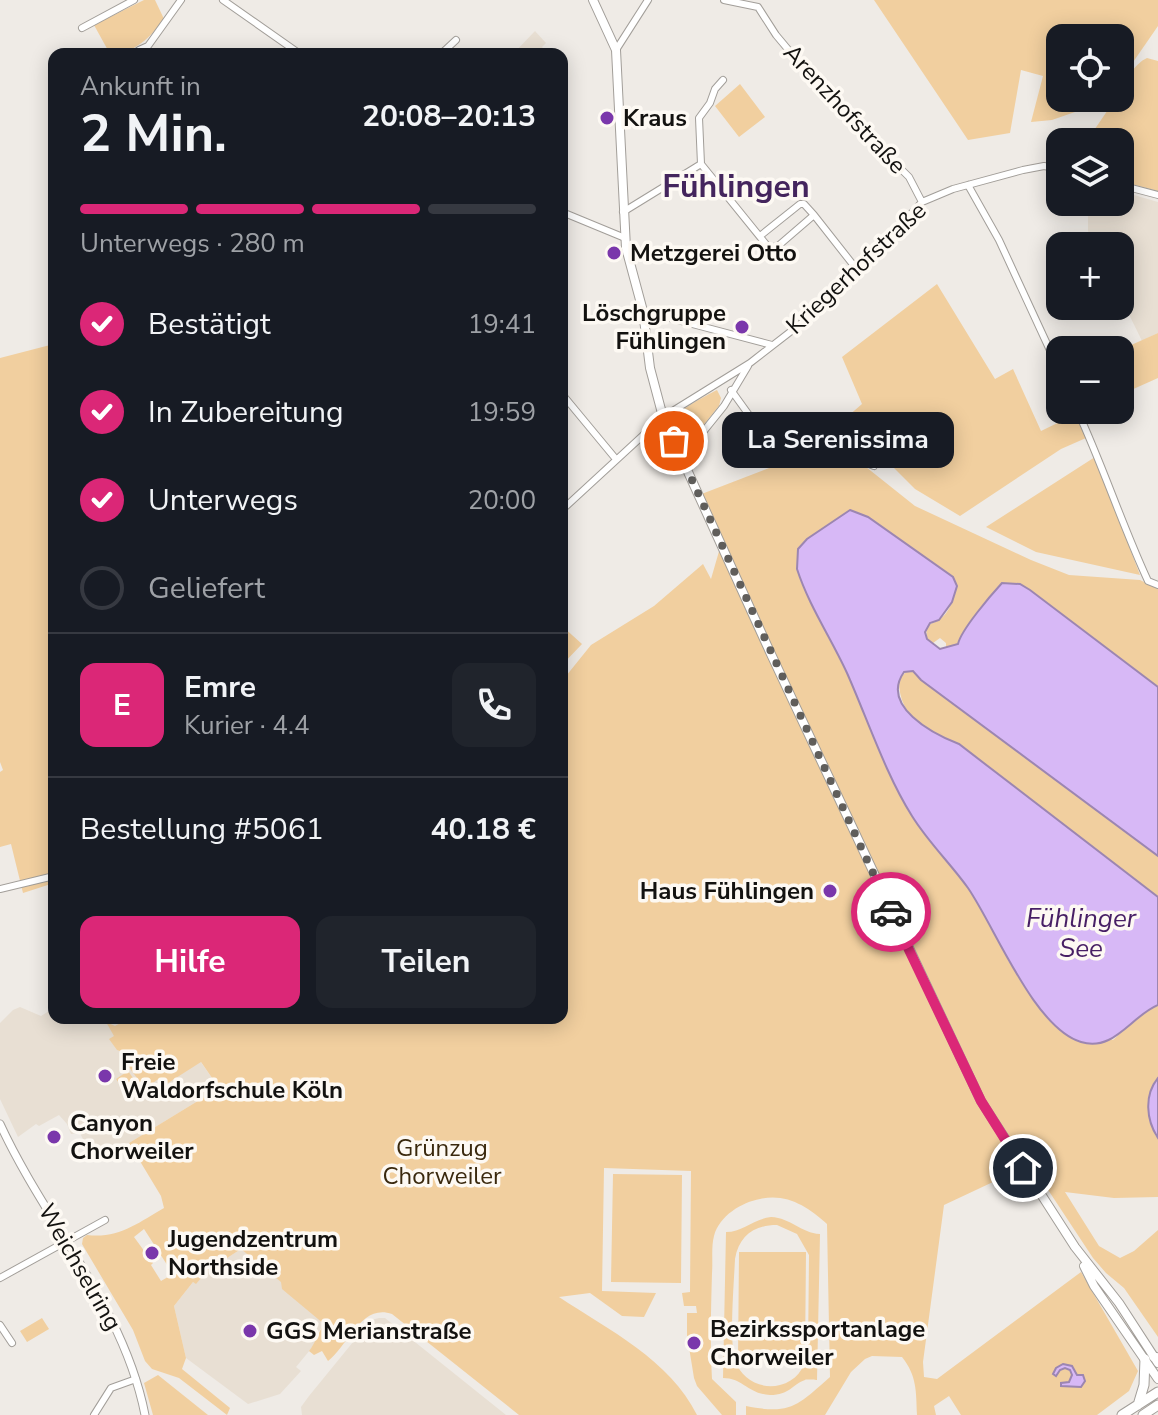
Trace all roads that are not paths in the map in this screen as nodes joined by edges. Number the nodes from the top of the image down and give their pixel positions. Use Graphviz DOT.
graph roads {
  1 [pos="134,0"];
  2 [pos="181,0"];
  3 [pos="223,0"];
  4 [pos="593,0"];
  5 [pos="648,0"];
  6 [pos="724,0"];
  7 [pos="756,3"];
  8 [pos="82,28"];
  9 [pos="456,40"];
  10 [pos="144,48"];
  11 [pos="291,48"];
  12 [pos="447,48"];
  13 [pos="616,50"];
  14 [pos="723,80"];
  15 [pos="701,164"];
  16 [pos="1046,168"];
  17 [pos="968,185"];
  18 [pos="1134,189"];
  19 [pos="1158,195"];
  20 [pos="922,202"];
  21 [pos="623,212"];
  22 [pos="568,214"];
  23 [pos="814,215"];
  24 [pos="760,236"];
  25 [pos="625,238"];
  26 [pos="858,271"];
  27 [pos="643,311"];
  28 [pos="1046,342"];
  29 [pos="772,345"];
  30 [pos="750,363"];
  31 [pos="731,390"];
  32 [pos="568,401"];
  33 [pos="663,417"];
  34 [pos="1083,424"];
  35 [pos="615,458"];
  36 [pos="682,458"];
  37 [pos="874,466"];
  38 [pos="568,504"];
  39 [pos="1158,585"];
  40 [pos="48,877"];
  41 [pos="0,889"];
  42 [pos="0,1124"];
  43 [pos="105,1220"];
  44 [pos="66,1242"];
  45 [pos="0,1278"];
  46 [pos="0,1325"];
  47 [pos="12,1343"];
  48 [pos="1154,1359"];
  49 [pos="136,1379"];
  50 [pos="1158,1379"];
  51 [pos="1158,1392"];
  52 [pos="1158,1405"];
  53 [pos="1141,1410"];
  54 [pos="94,1415"];
  55 [pos="145,1415"];
  56 [pos="1122,1415"];
  1 -- 8 [label="street"];
  2 -- 10 [label="street"];
  3 -- 11 [label="street"];
  4 -- 13 [label="main road"];
  5 -- 13 [label="street"];
  6 -- 7 [label="street, Arenzhofstraße"];
  7 -- 20 [label="street, Arenzhofstraße"];
  9 -- 12 [label="street"];
  13 -- 21 [label="main road"];
  14 -- 15 [label="street"];
  15 -- 21 [label="street"];
  15 -- 24 [label="street"];
  16 -- 17 [label="street, Kriegerhofstraße"];
  17 -- 20 [label="street, Kriegerhofstraße"];
  17 -- 28 [label="street"];
  18 -- 19 [label="street"];
  20 -- 26 [label="street, Kriegerhofstraße"];
  21 -- 25 [label="main road"];
  22 -- 25 [label="street"];
  23 -- 24 [label="street"];
  23 -- 24 [label="street"];
  23 -- 26 [label="street"];
  25 -- 27 [label="main road"];
  26 -- 29 [label="street, Kriegerhofstraße"];
  27 -- 29 [label="street"];
  27 -- 33 [label="main road"];
  29 -- 30 [label="street, Kriegerhofstraße"];
  30 -- 31 [label="street, Kriegerhofstraße"];
  30 -- 33 [label="street, Kriegerhofstraße"];
  31 -- 36 [label="street, Kriegerhofstraße"];
  31 -- 37 [label="street"];
  32 -- 35 [label="street"];
  33 -- 35 [label="street, Kriegerhofstraße"];
  33 -- 36 [label="main road"];
  34 -- 39 [label="street"];
  35 -- 38 [label="street, Kriegerhofstraße"];
  36 -- 48 [label="main road"];
  40 -- 41 [label="street"];
  42 -- 44 [label="street, Weichselring"];
  43 -- 44 [label="street"];
  44 -- 45 [label="street"];
  44 -- 49 [label="street, Weichselring"];
  46 -- 47 [label="street"];
  48 -- 50 [label="main road"];
  48 -- 53 [label="main road"];
  49 -- 54 [label="street"];
  49 -- 55 [label="street, Weichselring"];
  51 -- 53 [label="main road"];
  52 -- 53 [label="main road"];
  53 -- 56 [label="main road"];
}
